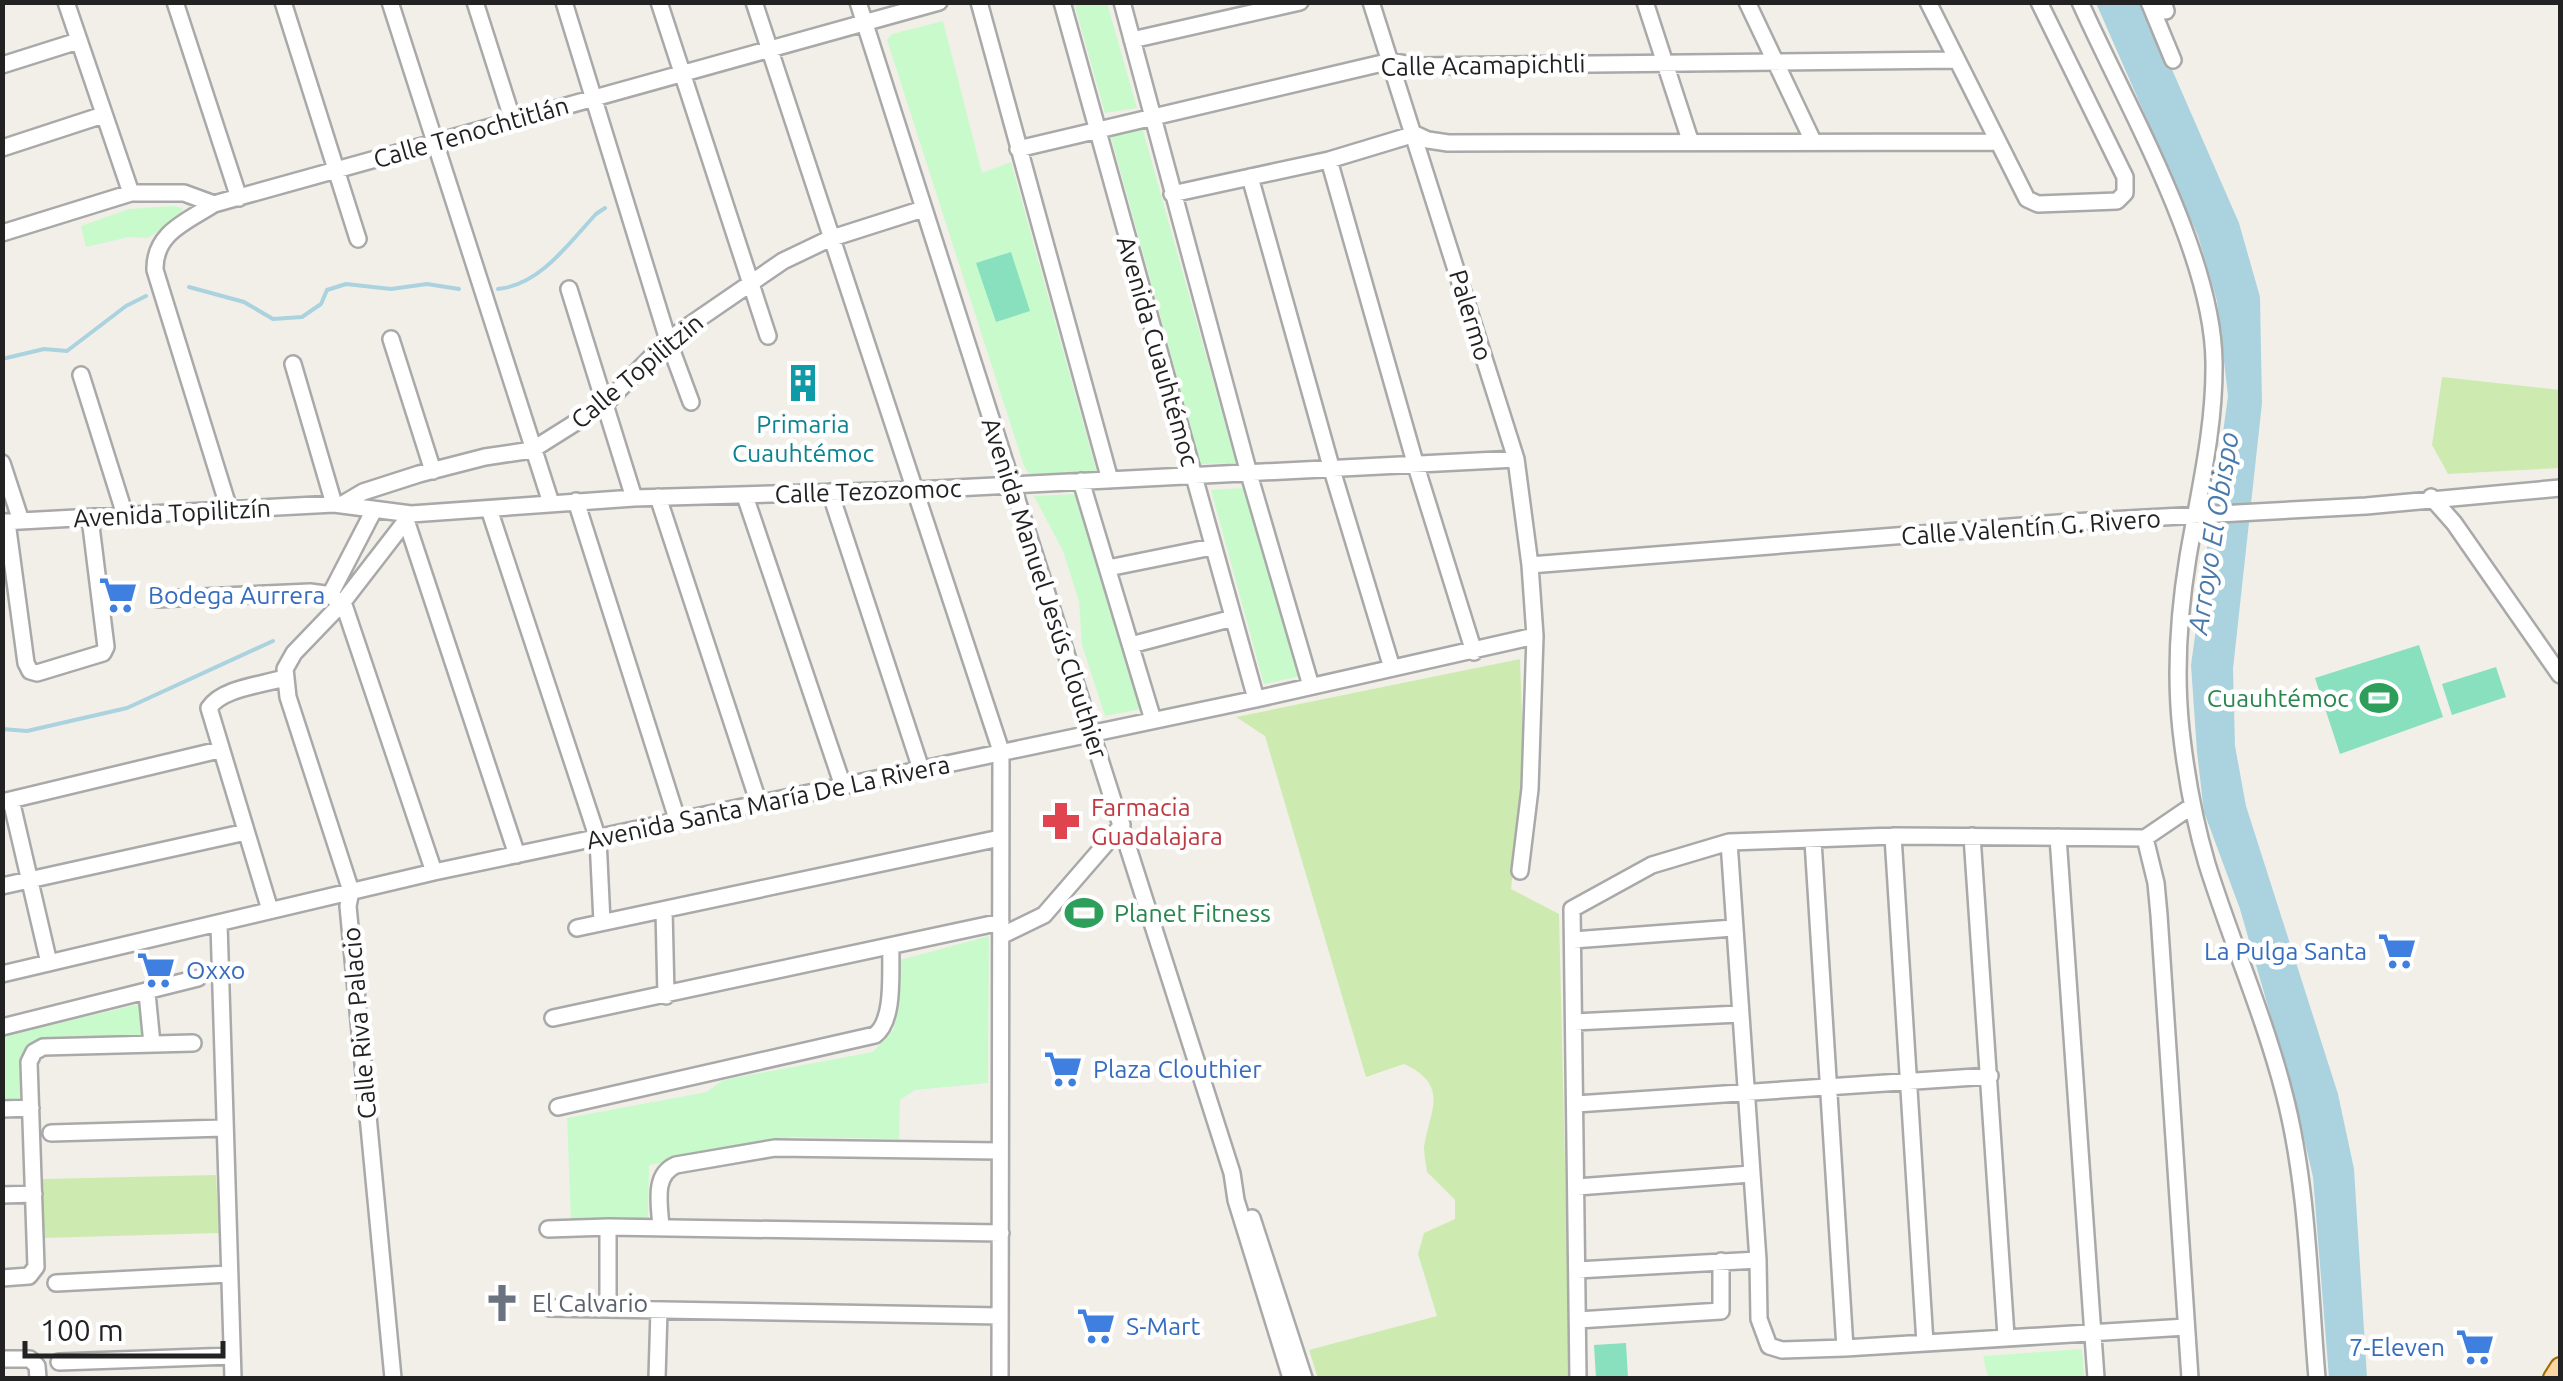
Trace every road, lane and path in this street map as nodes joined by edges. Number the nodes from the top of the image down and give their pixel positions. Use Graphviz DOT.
graph roads {
  1 [pos="66,2"];
  2 [pos="176,2"];
  3 [pos="283,2"];
  4 [pos="390,2"];
  5 [pos="475,2"];
  6 [pos="564,2"];
  7 [pos="659,2"];
  8 [pos="754,2"];
  9 [pos="858,2"];
  10 [pos="979,2"];
  11 [pos="1062,2"];
  12 [pos="1122,2"];
  13 [pos="1300,2"];
  14 [pos="1371,2"];
  15 [pos="1644,2"];
  16 [pos="1747,2"];
  17 [pos="1928,2"];
  18 [pos="2039,2"];
  19 [pos="2080,2"];
  20 [pos="2149,2"];
  21 [pos="932,3"];
  22 [pos="864,22"];
  23 [pos="1132,40"];
  24 [pos="78,41"];
  25 [pos="769,49"];
  26 [pos="1957,60"];
  27 [pos="2173,60"];
  28 [pos="1391,61"];
  29 [pos="1665,62"];
  30 [pos="1776,64"];
  31 [pos="2,66"];
  32 [pos="682,72"];
  33 [pos="594,97"];
  34 [pos="103,115"];
  35 [pos="1152,119"];
  36 [pos="513,120"];
  37 [pos="1096,132"];
  38 [pos="1415,134"];
  39 [pos="1690,140"];
  40 [pos="1813,141"];
  41 [pos="1996,142"];
  42 [pos="434,143"];
  43 [pos="2,148"];
  44 [pos="1018,149"];
  45 [pos="1329,160"];
  46 [pos="336,171"];
  47 [pos="1250,177"];
  48 [pos="131,193"];
  49 [pos="1172,194"];
  50 [pos="239,198"];
  51 [pos="214,204"];
  52 [pos="923,209"];
  53 [pos="2,234"];
  54 [pos="829,238"];
  55 [pos="358,240"];
  56 [pos="751,283"];
  57 [pos="569,289"];
  58 [pos="768,336"];
  59 [pos="391,339"];
  60 [pos="668,340"];
  61 [pos="293,364"];
  62 [pos="82,374"];
  63 [pos="691,402"];
  64 [pos="605,404"];
  65 [pos="532,450"];
  66 [pos="1516,460"];
  67 [pos="2,462"];
  68 [pos="1416,466"];
  69 [pos="1332,470"];
  70 [pos="433,471"];
  71 [pos="1249,474"];
  72 [pos="1194,476"];
  73 [pos="1110,480"];
  74 [pos="1081,481"];
  75 [pos="1012,484"];
  76 [pos="2560,488"];
  77 [pos="916,490"];
  78 [pos="830,492"];
  79 [pos="745,496"];
  80 [pos="658,497"];
  81 [pos="2431,497"];
  82 [pos="634,498"];
  83 [pos="551,502"];
  84 [pos="576,502"];
  85 [pos="338,504"];
  86 [pos="229,509"];
  87 [pos="489,509"];
  88 [pos="374,510"];
  89 [pos="125,515"];
  90 [pos="2200,515"];
  91 [pos="90,518"];
  92 [pos="409,518"];
  93 [pos="10,521"];
  94 [pos="1212,547"];
  95 [pos="1530,565"];
  96 [pos="1108,568"];
  97 [pos="337,599"];
  98 [pos="157,600"];
  99 [pos="10,610"];
  100 [pos="1233,618"];
  101 [pos="1534,636"];
  102 [pos="1131,646"];
  103 [pos="1474,652"];
  104 [pos="1392,668"];
  105 [pos="2560,675"];
  106 [pos="284,678"];
  107 [pos="1311,686"];
  108 [pos="1256,699"];
  109 [pos="1153,720"];
  110 [pos="1092,732"];
  111 [pos="220,750"];
  112 [pos="1001,751"];
  113 [pos="921,768"];
  114 [pos="843,786"];
  115 [pos="7,801"];
  116 [pos="759,804"];
  117 [pos="2192,806"];
  118 [pos="678,822"];
  119 [pos="1122,826"];
  120 [pos="246,832"];
  121 [pos="1893,836"];
  122 [pos="1972,836"];
  123 [pos="2058,837"];
  124 [pos="598,838"];
  125 [pos="1000,838"];
  126 [pos="2145,838"];
  127 [pos="1812,840"];
  128 [pos="1729,842"];
  129 [pos="516,855"];
  130 [pos="1520,871"];
  131 [pos="434,872"];
  132 [pos="31,880"];
  133 [pos="2,886"];
  134 [pos="351,891"];
  135 [pos="270,910"];
  136 [pos="664,910"];
  137 [pos="602,922"];
  138 [pos="219,924"];
  139 [pos="577,928"];
  140 [pos="1733,928"];
  141 [pos="1001,929"];
  142 [pos="1572,940"];
  143 [pos="891,948"];
  144 [pos="49,964"];
  145 [pos="2,974"];
  146 [pos="198,978"];
  147 [pos="147,993"];
  148 [pos="666,996"];
  149 [pos="1739,1014"];
  150 [pos="553,1018"];
  151 [pos="1574,1022"];
  152 [pos="2,1026"];
  153 [pos="192,1043"];
  154 [pos="152,1044"];
  155 [pos="1990,1076"];
  156 [pos="1908,1083"];
  157 [pos="1828,1089"];
  158 [pos="1747,1093"];
  159 [pos="1576,1104"];
  160 [pos="558,1106"];
  161 [pos="30,1108"];
  162 [pos="2,1109"];
  163 [pos="224,1128"];
  164 [pos="50,1134"];
  165 [pos="999,1151"];
  166 [pos="1232,1173"];
  167 [pos="1752,1174"];
  168 [pos="1577,1188"];
  169 [pos="34,1194"];
  170 [pos="2,1195"];
  171 [pos="608,1226"];
  172 [pos="660,1228"];
  173 [pos="548,1229"];
  174 [pos="1001,1232"];
  175 [pos="1758,1260"];
  176 [pos="1721,1261"];
  177 [pos="1577,1270"];
  178 [pos="229,1274"];
  179 [pos="2,1278"];
  180 [pos="56,1283"];
  181 [pos="548,1308"];
  182 [pos="608,1308"];
  183 [pos="659,1310"];
  184 [pos="1000,1316"];
  185 [pos="1578,1320"];
  186 [pos="2186,1327"];
  187 [pos="2092,1332"];
  188 [pos="2006,1336"];
  189 [pos="1925,1342"];
  190 [pos="1845,1348"];
  191 [pos="232,1356"];
  192 [pos="2,1358"];
  193 [pos="59,1362"];
  194 [pos="2560,1367"];
  195 [pos="37,1370"];
  196 [pos="233,1378"];
  197 [pos="394,1378"];
  198 [pos="657,1378"];
  199 [pos="1000,1378"];
  200 [pos="1291,1378"];
  201 [pos="1304,1378"];
  202 [pos="1578,1378"];
  203 [pos="2096,1378"];
  204 [pos="2190,1378"];
  205 [pos="2317,1378"];
  206 [pos="2554,1378"];
  1 -- 24 [label="street"];
  2 -- 50 [label="street"];
  3 -- 46 [label="street"];
  4 -- 42 [label="street"];
  5 -- 36 [label="street"];
  6 -- 33 [label="street"];
  7 -- 32 [label="street"];
  8 -- 25 [label="street"];
  9 -- 22 [label="street, Avenida Manuel Jesús Clouthier"];
  10 -- 44 [label="street"];
  11 -- 37 [label="street, Avenida Cuauhtémoc"];
  12 -- 23 [label="street"];
  13 -- 23 [label="street"];
  14 -- 28 [label="street, Palermo"];
  15 -- 29 [label="street"];
  16 -- 30 [label="street"];
  17 -- 26 [label="street"];
  18 -- 41 [label="street"];
  19 -- 90 [label="street"];
  20 -- 27 [label="street"];
  21 -- 22 [label="street, Calle Tenochtitlán"];
  22 -- 25 [label="street, Calle Tenochtitlán"];
  22 -- 52 [label="street, Avenida Manuel Jesús Clouthier"];
  23 -- 35 [label="street"];
  24 -- 31 [label="street"];
  24 -- 34 [label="street"];
  25 -- 32 [label="street, Calle Tenochtitlán"];
  25 -- 54 [label="street"];
  26 -- 30 [label="street, Calle Acamapichtli"];
  26 -- 41 [label="street"];
  28 -- 29 [label="street, Calle Acamapichtli"];
  28 -- 35 [label="street, Calle Acamapichtli"];
  28 -- 38 [label="street, Palermo"];
  29 -- 30 [label="street, Calle Acamapichtli"];
  29 -- 39 [label="street"];
  30 -- 40 [label="street"];
  32 -- 33 [label="street, Calle Tenochtitlán"];
  32 -- 56 [label="street"];
  33 -- 36 [label="street, Calle Tenochtitlán"];
  33 -- 60 [label="street"];
  34 -- 43 [label="street"];
  34 -- 48 [label="street"];
  35 -- 37 [label="street, Calle Acamapichtli"];
  35 -- 49 [label="street"];
  36 -- 42 [label="street, Calle Tenochtitlán"];
  37 -- 44 [label="street, Calle Acamapichtli"];
  37 -- 72 [label="street, Avenida Cuauhtémoc"];
  38 -- 39 [label="street"];
  38 -- 45 [label="street"];
  38 -- 66 [label="street, Palermo"];
  39 -- 40 [label="street"];
  40 -- 41 [label="street"];
  42 -- 46 [label="street, Calle Tenochtitlán"];
  42 -- 65 [label="street"];
  44 -- 73 [label="street"];
  45 -- 47 [label="street"];
  45 -- 68 [label="street"];
  46 -- 50 [label="street, Calle Tenochtitlán"];
  46 -- 55 [label="street"];
  47 -- 49 [label="street"];
  47 -- 69 [label="street"];
  48 -- 51 [label="street, Calle Tenochtitlán"];
  48 -- 53 [label="street, Calle Tenochtitlán"];
  49 -- 71 [label="street"];
  50 -- 51 [label="street, Calle Tenochtitlán"];
  51 -- 86 [label="street"];
  52 -- 54 [label="street, Calle Topilitzin"];
  52 -- 75 [label="street, Avenida Manuel Jesús Clouthier"];
  54 -- 56 [label="street, Calle Topilitzin"];
  54 -- 77 [label="street"];
  56 -- 58 [label="street"];
  56 -- 60 [label="street, Calle Topilitzin"];
  57 -- 64 [label="street"];
  59 -- 70 [label="street"];
  60 -- 63 [label="street"];
  60 -- 64 [label="street, Calle Topilitzin"];
  61 -- 85 [label="street"];
  62 -- 89 [label="street"];
  64 -- 65 [label="street, Calle Topilitzin"];
  64 -- 82 [label="street"];
  65 -- 70 [label="street, Calle Topilitzin"];
  65 -- 83 [label="street"];
  66 -- 68 [label="street, Calle Tezozomoc"];
  66 -- 95 [label="street, Palermo"];
  67 -- 93 [label="street"];
  68 -- 69 [label="street, Calle Tezozomoc"];
  68 -- 103 [label="street"];
  69 -- 71 [label="street, Calle Tezozomoc"];
  69 -- 104 [label="street"];
  70 -- 85 [label="street, Calle Topilitzin"];
  71 -- 72 [label="street, Calle Tezozomoc"];
  71 -- 107 [label="street"];
  72 -- 73 [label="street, Calle Tezozomoc"];
  72 -- 94 [label="street, Avenida Cuauhtémoc"];
  73 -- 74 [label="street, Calle Tezozomoc"];
  74 -- 75 [label="street, Calle Tezozomoc"];
  74 -- 96 [label="street"];
  75 -- 77 [label="street, Calle Tezozomoc"];
  75 -- 110 [label="street, Avenida Manuel Jesús Clouthier"];
  76 -- 81 [label="street, Calle Valentín G. Rivero"];
  77 -- 78 [label="street, Calle Tezozomoc"];
  77 -- 112 [label="street"];
  78 -- 79 [label="street, Calle Tezozomoc"];
  78 -- 113 [label="street"];
  79 -- 80 [label="street, Calle Tezozomoc"];
  79 -- 114 [label="street"];
  80 -- 82 [label="street, Calle Tezozomoc"];
  80 -- 116 [label="street"];
  81 -- 90 [label="street, Calle Valentín G. Rivero"];
  81 -- 105 [label="street"];
  82 -- 84 [label="street, Calle Tezozomoc"];
  83 -- 84 [label="street, Calle Tezozomoc"];
  83 -- 87 [label="street, Calle Tezozomoc"];
  84 -- 118 [label="street"];
  85 -- 86 [label="street, Avenida Topilitzín"];
  85 -- 88 [label="street, Calle Tezozomoc"];
  86 -- 89 [label="street, Avenida Topilitzín"];
  87 -- 92 [label="street, Calle Tezozomoc"];
  87 -- 124 [label="street"];
  88 -- 92 [label="street, Calle Tezozomoc"];
  88 -- 97 [label="street"];
  89 -- 91 [label="street, Avenida Topilitzín"];
  90 -- 95 [label="street, Calle Valentín G. Rivero"];
  90 -- 117 [label="street"];
  91 -- 93 [label="street, Avenida Topilitzín"];
  91 -- 99 [label="street"];
  92 -- 97 [label="street"];
  92 -- 129 [label="street"];
  93 -- 99 [label="street"];
  94 -- 96 [label="street"];
  94 -- 100 [label="street, Avenida Cuauhtémoc"];
  95 -- 101 [label="street, Palermo"];
  96 -- 102 [label="street"];
  97 -- 98 [label="street"];
  97 -- 106 [label="street"];
  97 -- 131 [label="street"];
  100 -- 102 [label="street"];
  100 -- 108 [label="street, Avenida Cuauhtémoc"];
  101 -- 103 [label="street, Avenida Santa María De La Rivera"];
  101 -- 130 [label="street, Palermo"];
  102 -- 109 [label="street"];
  103 -- 104 [label="street, Avenida Santa María De La Rivera"];
  104 -- 107 [label="street, Avenida Santa María De La Rivera"];
  106 -- 111 [label="street"];
  106 -- 134 [label="street, Calle Riva Palacio"];
  107 -- 108 [label="street, Avenida Santa María De La Rivera"];
  108 -- 109 [label="street, Avenida Santa María De La Rivera"];
  109 -- 110 [label="street, Avenida Santa María De La Rivera"];
  110 -- 112 [label="street, Avenida Santa María De La Rivera"];
  110 -- 119 [label="street, Avenida Manuel Jesús Clouthier"];
  111 -- 115 [label="street"];
  111 -- 120 [label="street"];
  112 -- 113 [label="street, Avenida Santa María De La Rivera"];
  112 -- 125 [label="street"];
  113 -- 114 [label="street, Avenida Santa María De La Rivera"];
  114 -- 116 [label="street, Avenida Santa María De La Rivera"];
  115 -- 132 [label="street"];
  116 -- 118 [label="street, Avenida Santa María De La Rivera"];
  117 -- 126 [label="street"];
  117 -- 205 [label="street"];
  118 -- 124 [label="street, Avenida Santa María De La Rivera"];
  119 -- 141 [label="street"];
  119 -- 166 [label="street, Avenida Manuel Jesús Clouthier"];
  120 -- 132 [label="street"];
  120 -- 135 [label="street"];
  121 -- 122 [label="street"];
  121 -- 127 [label="street"];
  121 -- 156 [label="street"];
  122 -- 123 [label="street"];
  122 -- 155 [label="street"];
  123 -- 126 [label="street"];
  123 -- 187 [label="street"];
  124 -- 129 [label="street, Avenida Santa María De La Rivera"];
  124 -- 137 [label="street"];
  125 -- 136 [label="street"];
  125 -- 141 [label="street"];
  126 -- 186 [label="street"];
  127 -- 128 [label="street"];
  127 -- 157 [label="street"];
  128 -- 140 [label="street"];
  128 -- 142 [label="street"];
  129 -- 131 [label="street, Avenida Santa María De La Rivera"];
  131 -- 134 [label="street, Avenida Santa María De La Rivera"];
  132 -- 133 [label="street"];
  132 -- 144 [label="street"];
  134 -- 135 [label="street, Avenida Santa María De La Rivera"];
  134 -- 197 [label="street, Calle Riva Palacio"];
  135 -- 138 [label="street, Avenida Santa María De La Rivera"];
  136 -- 137 [label="street"];
  136 -- 148 [label="street"];
  137 -- 139 [label="street"];
  138 -- 144 [label="street, Avenida Santa María De La Rivera"];
  138 -- 163 [label="street"];
  140 -- 142 [label="street"];
  140 -- 149 [label="street"];
  141 -- 143 [label="street"];
  141 -- 165 [label="street"];
  142 -- 151 [label="street"];
  143 -- 148 [label="street"];
  143 -- 160 [label="street"];
  144 -- 145 [label="street, Avenida Santa María De La Rivera"];
  146 -- 147 [label="street"];
  147 -- 152 [label="street"];
  147 -- 154 [label="street"];
  148 -- 150 [label="street"];
  149 -- 151 [label="street"];
  149 -- 158 [label="street"];
  151 -- 159 [label="street"];
  153 -- 154 [label="street"];
  154 -- 161 [label="street"];
  155 -- 156 [label="street"];
  155 -- 188 [label="street"];
  156 -- 157 [label="street"];
  156 -- 189 [label="street"];
  157 -- 158 [label="street"];
  157 -- 190 [label="street"];
  158 -- 159 [label="street"];
  158 -- 167 [label="street"];
  159 -- 168 [label="street"];
  161 -- 162 [label="street"];
  161 -- 169 [label="street"];
  163 -- 164 [label="street"];
  163 -- 178 [label="street"];
  165 -- 172 [label="street"];
  165 -- 174 [label="street"];
  166 -- 200 [label="street, Avenida Manuel Jesús Clouthier"];
  166 -- 201 [label="street, Avenida Manuel Jesús Clouthier"];
  167 -- 168 [label="street"];
  167 -- 175 [label="street"];
  168 -- 177 [label="street"];
  169 -- 170 [label="street"];
  169 -- 179 [label="street"];
  171 -- 172 [label="street"];
  171 -- 173 [label="street"];
  171 -- 182 [label="street"];
  172 -- 174 [label="street"];
  174 -- 184 [label="street"];
  175 -- 176 [label="street"];
  175 -- 190 [label="street"];
  176 -- 177 [label="street"];
  176 -- 185 [label="street"];
  177 -- 185 [label="street"];
  178 -- 180 [label="street"];
  178 -- 191 [label="street"];
  181 -- 182 [label="street"];
  182 -- 183 [label="street"];
  183 -- 184 [label="street"];
  183 -- 198 [label="street"];
  184 -- 199 [label="street"];
  185 -- 202 [label="street"];
  186 -- 187 [label="street"];
  186 -- 204 [label="street"];
  187 -- 188 [label="street"];
  187 -- 203 [label="street"];
  188 -- 189 [label="street"];
  189 -- 190 [label="street"];
  191 -- 193 [label="street"];
  191 -- 196 [label="street"];
  192 -- 195 [label="street"];
  194 -- 206 [label="main road"];
}
